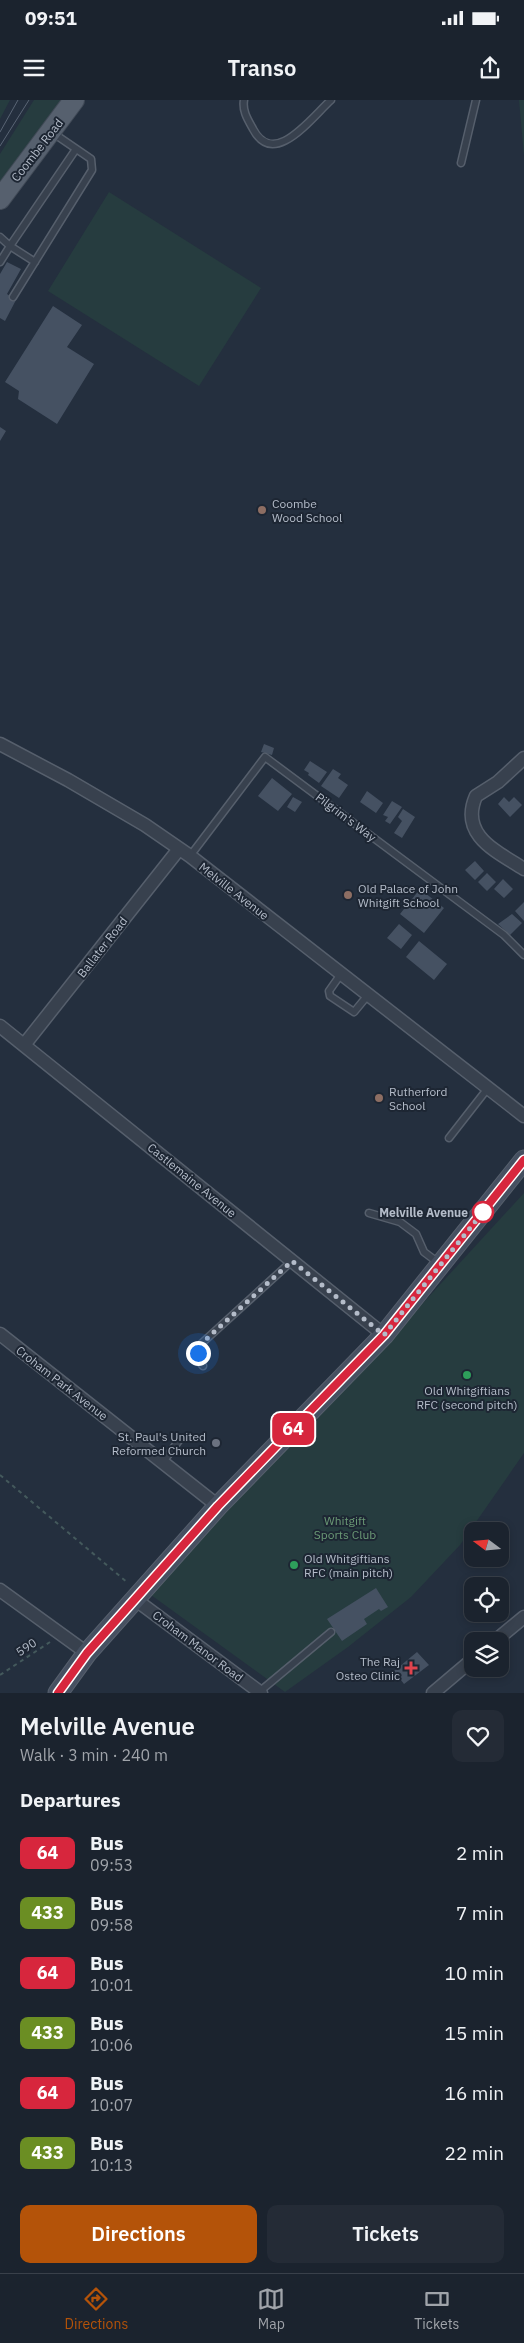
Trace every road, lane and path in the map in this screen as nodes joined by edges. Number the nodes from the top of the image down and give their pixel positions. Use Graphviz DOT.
graph roads {
  1 [pos="74,100"];
  2 [pos="244,100"];
  3 [pos="331,100"];
  4 [pos="476,100"];
  5 [pos="52,132"];
  6 [pos="76,149"];
  7 [pos="462,163"];
  8 [pos="0,199"];
  9 [pos="0,237"];
  10 [pos="10,246"];
  11 [pos="0,262"];
  12 [pos="35,262"];
  13 [pos="13,297"];
  14 [pos="0,744"];
  15 [pos="524,758"];
  16 [pos="184,853"];
  17 [pos="524,869"];
  18 [pos="524,955"];
  19 [pos="341,974"];
  20 [pos="368,995"];
  21 [pos="0,1026"];
  22 [pos="24,1045"];
  23 [pos="488,1088"];
  24 [pos="524,1116"];
  25 [pos="449,1138"];
  26 [pos="524,1160"];
  27 [pos="369,1213"];
  28 [pos="292,1261"];
  29 [pos="441,1265"];
  30 [pos="0,1334"];
  31 [pos="384,1335"];
  32 [pos="203,1366"];
  33 [pos="180,1439"];
  34 [pos="163,1462"];
  35 [pos="0,1475"];
  36 [pos="218,1506"];
  37 [pos="0,1590"];
  38 [pos="138,1597"];
  39 [pos="524,1617"];
  40 [pos="332,1632"];
  41 [pos="506,1632"];
  42 [pos="62,1634"];
  43 [pos="87,1653"];
  44 [pos="464,1667"];
  45 [pos="0,1675"];
  46 [pos="260,1692"];
  47 [pos="58,1693"];
  48 [pos="432,1693"];
  1 -- 5 [label="main road, Coombe Road"];
  2 -- 3 [label="lane"];
  4 -- 7 [label="lane"];
  5 -- 6 [label="lane"];
  5 -- 8 [label="main road, Coombe Road"];
  6 -- 10 [label="lane"];
  6 -- 12 [label="lane"];
  9 -- 10 [label="lane"];
  10 -- 11 [label="lane"];
  10 -- 12 [label="lane"];
  12 -- 13 [label="lane"];
  14 -- 16 [label="street, Melville Avenue"];
  15 -- 17 [label="street"];
  16 -- 18 [label="lane, Pilgrim's Way"];
  16 -- 19 [label="street, Melville Avenue"];
  16 -- 22 [label="street, Ballater Road"];
  19 -- 20 [label="street, Melville Avenue"];
  19 -- 20 [label="lane"];
  20 -- 23 [label="street, Melville Avenue"];
  21 -- 22 [label="street, Castlemaine Avenue"];
  22 -- 28 [label="street, Castlemaine Avenue"];
  23 -- 24 [label="street, Melville Avenue"];
  23 -- 25 [label="lane"];
  26 -- 29 [label="street"];
  27 -- 29 [label="lane"];
  28 -- 31 [label="street, Castlemaine Avenue"];
  28 -- 32 [label="lane"];
  29 -- 31 [label="street"];
  30 -- 34 [label="street, Croham Park Avenue"];
  31 -- 36 [label="street"];
  33 -- 34 [label="lane"];
  34 -- 36 [label="street, Croham Park Avenue"];
  35 -- 38 [label="path"];
  36 -- 38 [label="street"];
  37 -- 42 [label="street"];
  38 -- 43 [label="street"];
  38 -- 46 [label="street, Croham Manor Road"];
  39 -- 41 [label="street"];
  40 -- 46 [label="lane"];
  42 -- 43 [label="street"];
  42 -- 45 [label="path, 590"];
  43 -- 47 [label="street"];
  44 -- 48 [label="street"];
}
